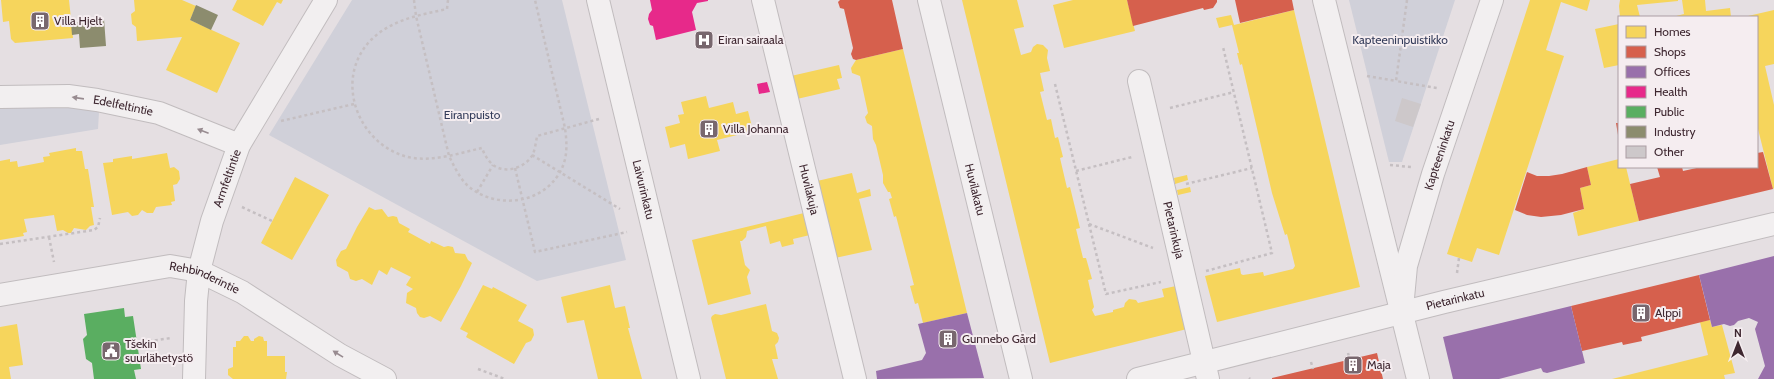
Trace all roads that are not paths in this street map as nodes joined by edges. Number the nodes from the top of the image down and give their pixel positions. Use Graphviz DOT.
graph roads {
  1 [pos="326,0"];
  2 [pos="598,0"];
  3 [pos="763,0"];
  4 [pos="929,0"];
  5 [pos="1324,0"];
  6 [pos="1492,0"];
  7 [pos="1139,81"];
  8 [pos="0,97"];
  9 [pos="239,146"];
  10 [pos="1774,224"];
  11 [pos="199,271"];
  12 [pos="0,295"];
  13 [pos="1402,313"];
  14 [pos="1206,371"];
  15 [pos="376,377"];
  16 [pos="194,379"];
  17 [pos="689,379"];
  18 [pos="855,379"];
  19 [pos="1021,379"];
  20 [pos="1138,379"];
  21 [pos="1418,379"];
  1 -- 9 [label="street, Armfeltintie"];
  2 -- 17 [label="street, Laivurinkatu"];
  3 -- 18 [label="street, Huvilakuja"];
  4 -- 19 [label="street, Huvilakatu"];
  5 -- 13 [label="street, Kapteeninkatu"];
  6 -- 13 [label="street, Kapteeninkatu"];
  7 -- 14 [label="street, Pietarinkuja"];
  9 -- 8 [label="street, Edelfeltintie, one-way"];
  9 -- 11 [label="street, Armfeltintie"];
  10 -- 13 [label="street, Pietarinkatu"];
  11 -- 12 [label="street, Rehbinderintie"];
  15 -- 11 [label="street, Rehbinderintie, one-way"];
  11 -- 16 [label="street, Armfeltintie"];
  13 -- 14 [label="street, Pietarinkatu"];
  13 -- 21 [label="street, Kapteeninkatu"];
  14 -- 20 [label="street, Pietarinkatu"];
}
